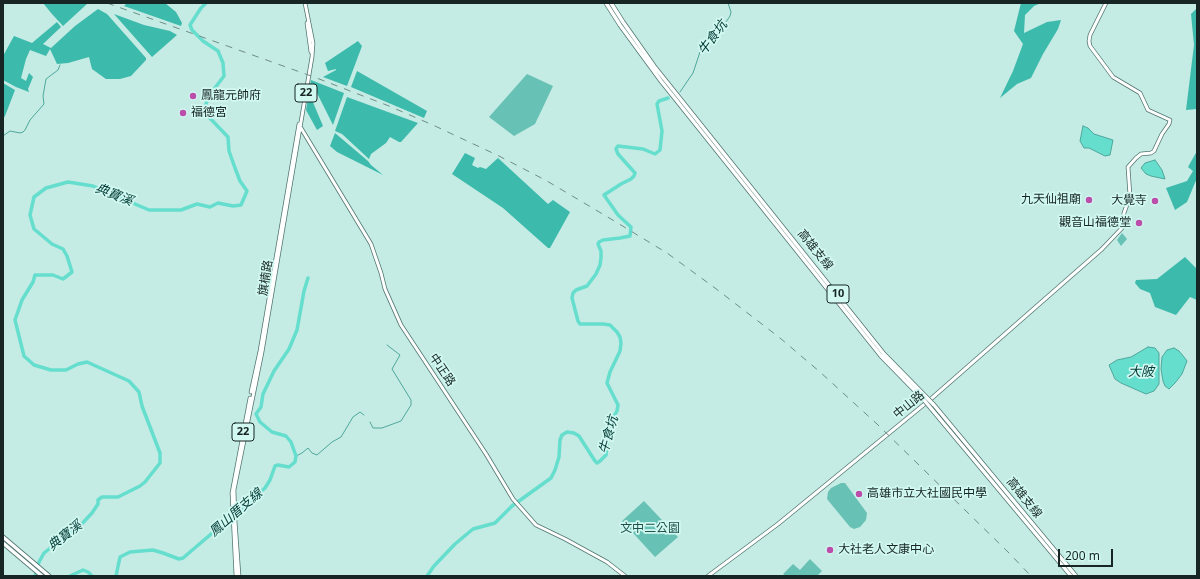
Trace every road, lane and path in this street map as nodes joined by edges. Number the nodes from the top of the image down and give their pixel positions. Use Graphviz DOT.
graph roads {
  1 [pos="304,3"];
  2 [pos="606,3"];
  3 [pos="611,3"];
  4 [pos="1106,3"];
  5 [pos="300,128"];
  6 [pos="3,537"];
  7 [pos="3,543"];
  8 [pos="47,575"];
  9 [pos="42,576"];
  10 [pos="237,576"];
  11 [pos="625,576"];
  12 [pos="708,576"];
  13 [pos="1071,576"];
  14 [pos="1076,576"];
  1 -- 5 [label="main road, 旗楠路 / 22"];
  1 -- 5 [label="main road, 旗楠路 / 22"];
  2 -- 13 [label="highway, 高雄支線 / 10, bridge"];
  3 -- 14 [label="highway, 高雄支線 / 10, bridge"];
  4 -- 12 [label="main road, 中山路"];
  5 -- 10 [label="main road, 旗楠路 / 22"];
  5 -- 11 [label="main road, 中正路"];
  6 -- 8 [label="highway"];
  7 -- 9 [label="highway"];
}
